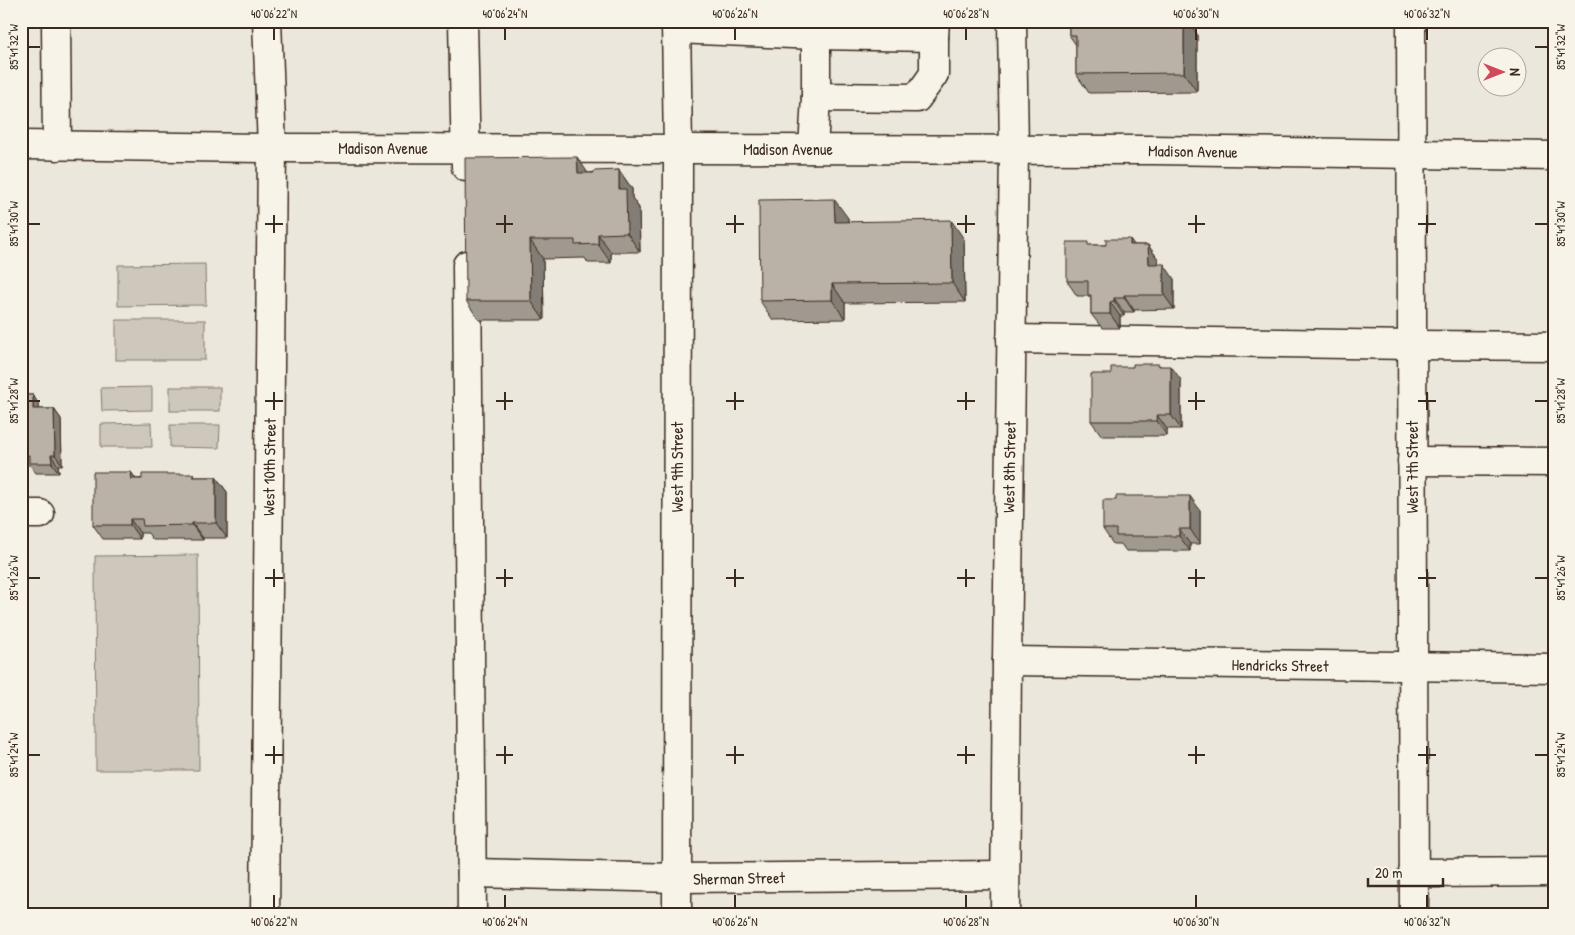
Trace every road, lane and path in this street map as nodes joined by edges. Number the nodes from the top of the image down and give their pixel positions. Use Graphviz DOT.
graph roads {
  1 [pos="56,21"];
  2 [pos="267,21"];
  3 [pos="463,21"];
  4 [pos="1012,21"];
  5 [pos="1411,21"];
  6 [pos="676,25"];
  7 [pos="934,29"];
  8 [pos="816,35"];
  9 [pos="816,97"];
  10 [pos="21,145"];
  11 [pos="57,146"];
  12 [pos="272,148"];
  13 [pos="466,148"];
  14 [pos="678,149"];
  15 [pos="813,149"];
  16 [pos="1014,150"];
  17 [pos="1410,154"];
  18 [pos="1554,156"];
  19 [pos="466,188"];
  20 [pos="466,238"];
  21 [pos="1011,339"];
  22 [pos="1412,345"];
  23 [pos="1554,346"];
  24 [pos="1412,461"];
  25 [pos="1554,462"];
  26 [pos="1007,662"];
  27 [pos="1412,666"];
  28 [pos="1554,668"];
  29 [pos="1554,872"];
  30 [pos="472,873"];
  31 [pos="1413,873"];
  32 [pos="1005,875"];
  33 [pos="677,878"];
  34 [pos="265,914"];
  35 [pos="472,914"];
  36 [pos="677,914"];
  37 [pos="1005,914"];
  38 [pos="1414,914"];
  1 -- 11 [label="street"];
  2 -- 12 [label="street, West 10th Street"];
  3 -- 13 [label="street"];
  4 -- 16 [label="street, West 8th Street"];
  5 -- 17 [label="street, West 7th Street"];
  6 -- 8 [label="street"];
  6 -- 14 [label="street, West 9th Street"];
  7 -- 8 [label="street"];
  7 -- 9 [label="street"];
  8 -- 9 [label="street"];
  9 -- 15 [label="street"];
  10 -- 11 [label="street, Madison Avenue"];
  11 -- 12 [label="street, Madison Avenue"];
  12 -- 13 [label="street, Madison Avenue"];
  12 -- 34 [label="street, West 10th Street"];
  13 -- 14 [label="street, Madison Avenue"];
  13 -- 19 [label="street"];
  14 -- 15 [label="street, Madison Avenue"];
  14 -- 33 [label="street, West 9th Street"];
  15 -- 16 [label="street, Madison Avenue"];
  16 -- 17 [label="street, Madison Avenue"];
  16 -- 21 [label="street, West 8th Street"];
  17 -- 18 [label="street, Madison Avenue"];
  17 -- 22 [label="street, West 7th Street"];
  20 -- 30 [label="street"];
  21 -- 22 [label="street"];
  21 -- 26 [label="street, West 8th Street"];
  22 -- 23 [label="street"];
  22 -- 24 [label="street, West 7th Street"];
  24 -- 25 [label="street"];
  24 -- 27 [label="street, West 7th Street"];
  26 -- 27 [label="street, Hendricks Street"];
  26 -- 32 [label="street, West 8th Street"];
  27 -- 28 [label="street, Hendricks Street"];
  27 -- 31 [label="street, West 7th Street"];
  29 -- 31 [label="street"];
  30 -- 33 [label="street, Sherman Street"];
  30 -- 35 [label="street"];
  31 -- 38 [label="street, West 7th Street"];
  32 -- 33 [label="street, Sherman Street"];
  32 -- 37 [label="street, West 8th Street"];
  33 -- 36 [label="street, West 9th Street"];
}
